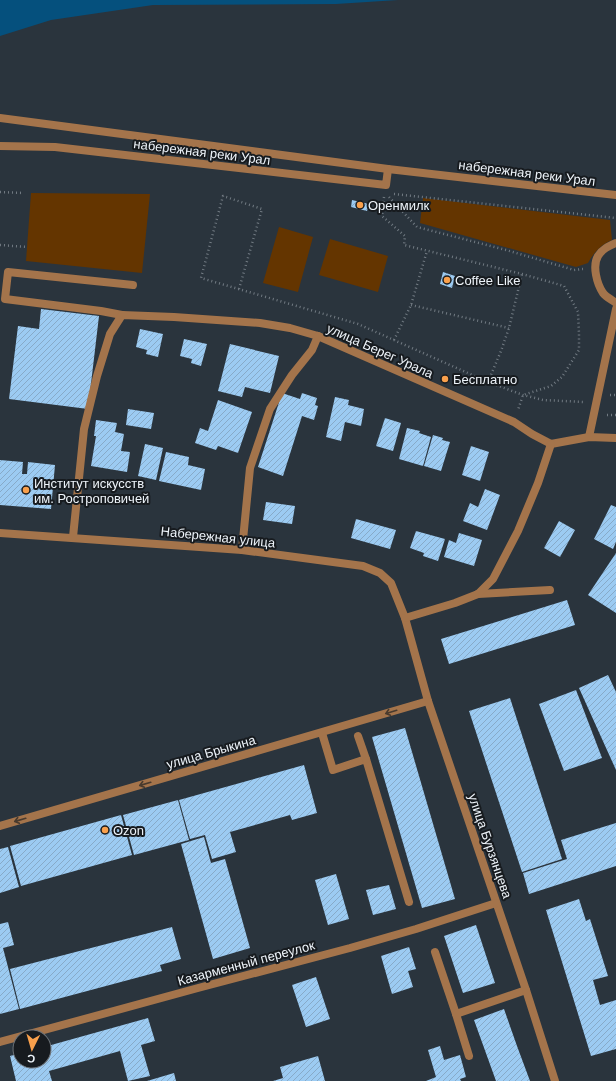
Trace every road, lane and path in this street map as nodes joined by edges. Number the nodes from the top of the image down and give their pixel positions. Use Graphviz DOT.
graph roads {
  1 [pos="0,118"];
  2 [pos="0,146"];
  3 [pos="388,169"];
  4 [pos="0,192"];
  5 [pos="23,193"];
  6 [pos="616,196"];
  7 [pos="616,243"];
  8 [pos="0,245"];
  9 [pos="27,247"];
  10 [pos="427,250"];
  11 [pos="596,269"];
  12 [pos="522,274"];
  13 [pos="133,285"];
  14 [pos="239,289"];
  15 [pos="616,303"];
  16 [pos="411,305"];
  17 [pos="616,309"];
  18 [pos="122,315"];
  19 [pos="509,328"];
  20 [pos="318,336"];
  21 [pos="394,340"];
  22 [pos="488,382"];
  23 [pos="523,396"];
  24 [pos="596,402"];
  25 [pos="514,422"];
  26 [pos="589,437"];
  27 [pos="616,438"];
  28 [pos="551,444"];
  29 [pos="0,532"];
  30 [pos="73,537"];
  31 [pos="242,550"];
  32 [pos="550,590"];
  33 [pos="478,594"];
  34 [pos="405,618"];
  35 [pos="428,701"];
  36 [pos="322,733"];
  37 [pos="358,736"];
  38 [pos="366,759"];
  39 [pos="0,826"];
  40 [pos="409,902"];
  41 [pos="496,903"];
  42 [pos="435,952"];
  43 [pos="526,990"];
  44 [pos="456,1014"];
  45 [pos="0,1042"];
  46 [pos="469,1056"];
  47 [pos="555,1081"];
  1 -- 3 [label="street, набережная реки Урал"];
  2 -- 3 [label="street, набережная реки Урал"];
  3 -- 6 [label="street, набережная реки Урал"];
  4 -- 5 [label="path"];
  7 -- 11 [label="street"];
  8 -- 9 [label="path"];
  10 -- 11 [label="path"];
  10 -- 12 [label="path"];
  10 -- 16 [label="path"];
  11 -- 15 [label="street"];
  12 -- 19 [label="path"];
  12 -- 23 [label="path"];
  13 -- 18 [label="street, улица Берег Урала"];
  14 -- 14 [label="path"];
  14 -- 21 [label="path"];
  16 -- 19 [label="path"];
  16 -- 21 [label="path"];
  17 -- 24 [label="street"];
  18 -- 20 [label="street, улица Берег Урала"];
  18 -- 30 [label="street"];
  19 -- 22 [label="path"];
  20 -- 25 [label="street, улица Берег Урала"];
  20 -- 31 [label="street"];
  21 -- 22 [label="path"];
  22 -- 23 [label="path"];
  23 -- 24 [label="path"];
  23 -- 25 [label="path"];
  24 -- 26 [label="street"];
  25 -- 28 [label="street, улица Берег Урала"];
  26 -- 27 [label="street"];
  26 -- 28 [label="street"];
  28 -- 33 [label="street"];
  29 -- 30 [label="street, Набережная улица"];
  30 -- 31 [label="street, Набережная улица"];
  31 -- 34 [label="street, Набережная улица"];
  32 -- 33 [label="street"];
  33 -- 34 [label="street"];
  34 -- 35 [label="street, улица Бурзянцева"];
  35 -- 36 [label="street, улица Брыкина, one-way"];
  35 -- 41 [label="street, улица Бурзянцева"];
  36 -- 38 [label="street"];
  36 -- 39 [label="street, улица Брыкина, one-way"];
  37 -- 38 [label="street"];
  38 -- 40 [label="street"];
  41 -- 43 [label="street, улица Бурзянцева"];
  41 -- 45 [label="street, Казарменный переулок"];
  42 -- 44 [label="street"];
  43 -- 44 [label="street"];
  43 -- 47 [label="street, улица Бурзянцева"];
  44 -- 46 [label="street"];
}
